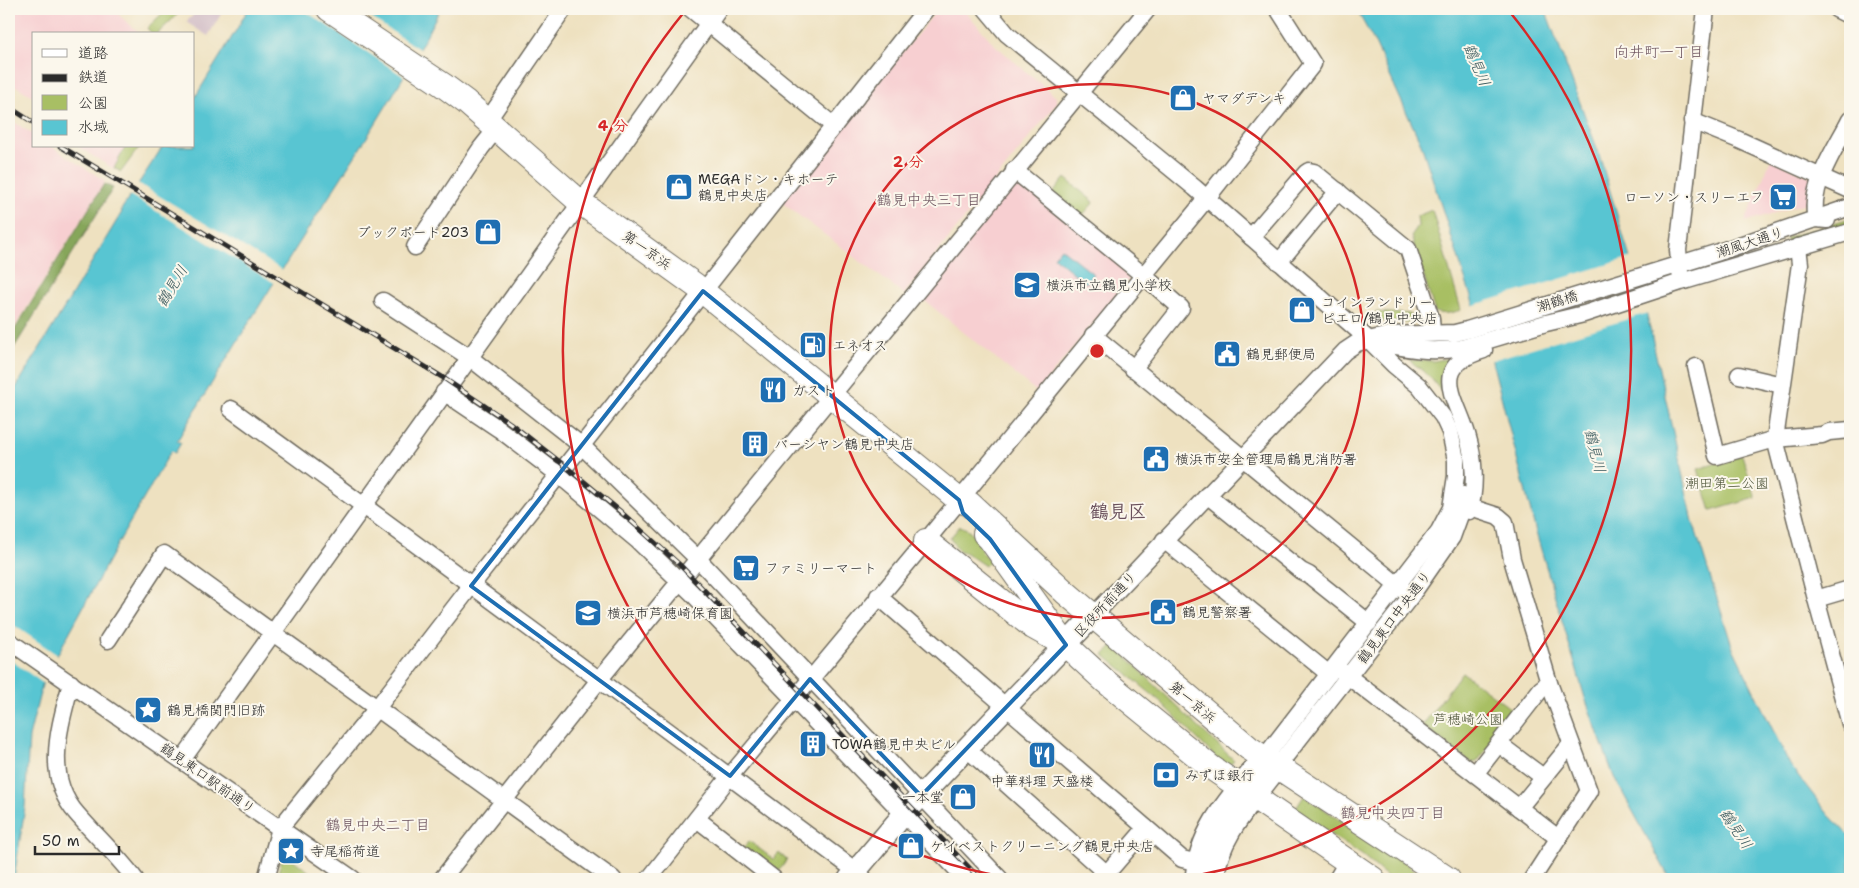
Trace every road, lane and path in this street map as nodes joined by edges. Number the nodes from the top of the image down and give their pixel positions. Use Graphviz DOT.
graph roads {
  1 [pos="329,9"];
  2 [pos="564,9"];
  3 [pos="691,9"];
  4 [pos="719,9"];
  5 [pos="926,9"];
  6 [pos="986,9"];
  7 [pos="1148,9"];
  8 [pos="1278,9"];
  9 [pos="1706,9"];
  10 [pos="1836,9"];
  11 [pos="1850,16"];
  12 [pos="709,23"];
  13 [pos="1079,92"];
  14 [pos="1850,120"];
  15 [pos="1692,121"];
  16 [pos="492,124"];
  17 [pos="834,126"];
  18 [pos="1014,170"];
  19 [pos="1822,178"];
  20 [pos="1850,190"];
  21 [pos="1338,192"];
  22 [pos="1206,198"];
  23 [pos="580,202"];
  24 [pos="1850,207"];
  25 [pos="1850,215"];
  26 [pos="1816,219"];
  27 [pos="1850,232"];
  28 [pos="1251,237"];
  29 [pos="415,247"];
  30 [pos="1798,247"];
  31 [pos="1782,252"];
  32 [pos="1279,262"];
  33 [pos="1679,264"];
  34 [pos="1648,274"];
  35 [pos="1143,275"];
  36 [pos="1681,282"];
  37 [pos="703,291"];
  38 [pos="1651,292"];
  39 [pos="383,301"];
  40 [pos="1432,333"];
  41 [pos="1092,335"];
  42 [pos="1471,342"];
  43 [pos="1375,345"];
  44 [pos="469,357"];
  45 [pos="1696,367"];
  46 [pos="1133,369"];
  47 [pos="1739,375"];
  48 [pos="1782,385"];
  49 [pos="444,392"];
  50 [pos="832,396"];
  51 [pos="231,409"];
  52 [pos="1850,430"];
  53 [pos="1775,439"];
  54 [pos="582,446"];
  55 [pos="1242,458"];
  56 [pos="559,475"];
  57 [pos="1207,495"];
  58 [pos="959,500"];
  59 [pos="364,505"];
  60 [pos="1470,507"];
  61 [pos="1452,537"];
  62 [pos="1164,540"];
  63 [pos="926,541"];
  64 [pos="698,559"];
  65 [pos="680,581"];
  66 [pos="472,586"];
  67 [pos="1398,586"];
  68 [pos="1850,590"];
  69 [pos="878,596"];
  70 [pos="1411,596"];
  71 [pos="1816,599"];
  72 [pos="1093,616"];
  73 [pos="1368,623"];
  74 [pos="272,633"];
  75 [pos="9,640"];
  76 [pos="108,640"];
  77 [pos="1066,645"];
  78 [pos="1332,670"];
  79 [pos="1349,676"];
  80 [pos="810,678"];
  81 [pos="67,680"];
  82 [pos="599,680"];
  83 [pos="1549,683"];
  84 [pos="793,699"];
  85 [pos="1006,706"];
  86 [pos="377,708"];
  87 [pos="1850,724"];
  88 [pos="1499,744"];
  89 [pos="1570,744"];
  90 [pos="966,748"];
  91 [pos="182,760"];
  92 [pos="1271,763"];
  93 [pos="1475,774"];
  94 [pos="730,776"];
  95 [pos="1543,777"];
  96 [pos="1247,792"];
  97 [pos="922,796"];
  98 [pos="503,800"];
  99 [pos="1519,808"];
  100 [pos="903,815"];
  101 [pos="697,819"];
  102 [pos="280,828"];
  103 [pos="1146,828"];
  104 [pos="1558,838"];
  105 [pos="1342,870"];
  106 [pos="1205,872"];
  107 [pos="857,876"];
  108 [pos="1104,877"];
  109 [pos="135,879"];
  110 [pos="266,879"];
  111 [pos="353,879"];
  112 [pos="442,879"];
  113 [pos="613,879"];
  114 [pos="649,879"];
  115 [pos="774,879"];
  116 [pos="966,879"];
  117 [pos="1000,879"];
  118 [pos="1373,879"];
  119 [pos="1448,879"];
  120 [pos="1532,879"];
  1 -- 16 [label="highway, 第一京浜"];
  2 -- 16 [label="street"];
  3 -- 12 [label="street"];
  4 -- 12 [label="street"];
  5 -- 17 [label="street"];
  6 -- 13 [label="street"];
  7 -- 13 [label="street"];
  8 -- 22 [label="street"];
  9 -- 15 [label="street"];
  10 -- 11 [label="street"];
  12 -- 17 [label="street"];
  12 -- 23 [label="street"];
  13 -- 18 [label="street"];
  13 -- 22 [label="street"];
  14 -- 19 [label="street"];
  15 -- 19 [label="street"];
  15 -- 33 [label="street"];
  16 -- 23 [label="highway, 第一京浜"];
  16 -- 29 [label="street"];
  17 -- 37 [label="street"];
  18 -- 35 [label="street"];
  18 -- 50 [label="street"];
  19 -- 20 [label="street"];
  19 -- 26 [label="street"];
  21 -- 28 [label="street"];
  21 -- 32 [label="street"];
  21 -- 40 [label="street"];
  22 -- 28 [label="street"];
  22 -- 35 [label="street"];
  23 -- 37 [label="highway, 第一京浜"];
  23 -- 44 [label="street"];
  24 -- 26 [label="street, 潮風大通り"];
  25 -- 26 [label="street"];
  26 -- 33 [label="street, 潮風大通り"];
  27 -- 30 [label="street, 潮風大通り"];
  28 -- 32 [label="street"];
  30 -- 31 [label="street, 潮風大通り"];
  30 -- 48 [label="street"];
  31 -- 33 [label="street"];
  31 -- 36 [label="street, 潮風大通り"];
  32 -- 43 [label="street"];
  33 -- 34 [label="street, 潮風大通り"];
  33 -- 36 [label="street"];
  34 -- 42 [label="street, 潮鶴橋"];
  35 -- 41 [label="street"];
  35 -- 46 [label="street"];
  36 -- 38 [label="street, 潮風大通り"];
  37 -- 50 [label="highway, 第一京浜"];
  37 -- 54 [label="street"];
  38 -- 42 [label="street, 潮鶴橋"];
  39 -- 44 [label="street"];
  40 -- 42 [label="street, 区役所前通り"];
  40 -- 43 [label="street, 区役所前通り"];
  41 -- 46 [label="street"];
  41 -- 58 [label="street"];
  42 -- 43 [label="street"];
  42 -- 60 [label="street"];
  43 -- 55 [label="street, 区役所前通り"];
  43 -- 61 [label="street, 鶴見東口中央通り"];
  43 -- 67 [label="street, 鶴見東口中央通り"];
  44 -- 49 [label="street"];
  44 -- 54 [label="street"];
  45 -- 53 [label="street"];
  46 -- 55 [label="street"];
  47 -- 48 [label="street"];
  48 -- 53 [label="street"];
  49 -- 56 [label="street"];
  49 -- 59 [label="street"];
  50 -- 58 [label="highway, 第一京浜"];
  50 -- 64 [label="street"];
  51 -- 59 [label="street"];
  52 -- 53 [label="street"];
  53 -- 71 [label="street"];
  54 -- 56 [label="street"];
  54 -- 64 [label="street"];
  55 -- 57 [label="street, 区役所前通り"];
  55 -- 67 [label="street"];
  56 -- 65 [label="street"];
  56 -- 66 [label="street"];
  57 -- 62 [label="street, 区役所前通り"];
  57 -- 73 [label="street"];
  58 -- 63 [label="street"];
  58 -- 72 [label="highway, 第一京浜"];
  58 -- 77 [label="highway, 第一京浜"];
  59 -- 66 [label="street"];
  59 -- 74 [label="street"];
  60 -- 61 [label="street"];
  60 -- 83 [label="street"];
  61 -- 70 [label="street, 鶴見東口中央通り"];
  62 -- 72 [label="street, 区役所前通り"];
  62 -- 78 [label="street"];
  63 -- 69 [label="street"];
  63 -- 77 [label="highway"];
  64 -- 65 [label="street"];
  64 -- 80 [label="street"];
  65 -- 82 [label="street"];
  65 -- 84 [label="street"];
  66 -- 82 [label="street"];
  66 -- 86 [label="street"];
  67 -- 70 [label="street"];
  67 -- 73 [label="street, 鶴見東口中央通り"];
  68 -- 71 [label="street"];
  69 -- 80 [label="street"];
  69 -- 85 [label="street"];
  70 -- 79 [label="street, 鶴見東口中央通り"];
  71 -- 87 [label="street"];
  72 -- 77 [label="main road, 区役所前通り"];
  72 -- 92 [label="highway, 第一京浜"];
  73 -- 78 [label="street, 鶴見東口中央通り"];
  74 -- 76 [label="street"];
  74 -- 86 [label="street"];
  74 -- 91 [label="street"];
  75 -- 81 [label="street, 鶴見東口駅前通り"];
  77 -- 85 [label="main road, 区役所前通り"];
  77 -- 96 [label="highway, 第一京浜"];
  78 -- 79 [label="street"];
  78 -- 92 [label="street, 鶴見東口中央通り"];
  79 -- 92 [label="street, 鶴見東口中央通り"];
  79 -- 93 [label="street"];
  80 -- 84 [label="street"];
  80 -- 97 [label="street"];
  81 -- 91 [label="street, 鶴見東口駅前通り"];
  81 -- 109 [label="street"];
  82 -- 94 [label="street"];
  82 -- 98 [label="street"];
  83 -- 88 [label="street"];
  83 -- 89 [label="street"];
  84 -- 94 [label="street"];
  84 -- 100 [label="street"];
  85 -- 90 [label="main road, 区役所前通り"];
  85 -- 103 [label="street"];
  86 -- 98 [label="street"];
  86 -- 102 [label="street"];
  88 -- 93 [label="street"];
  88 -- 95 [label="street"];
  89 -- 95 [label="street"];
  89 -- 104 [label="street"];
  90 -- 97 [label="main road, 区役所前通り"];
  90 -- 108 [label="street"];
  91 -- 102 [label="street, 鶴見東口駅前通り"];
  92 -- 96 [label="main road, 鶴見東口中央通り"];
  92 -- 119 [label="highway, 第一京浜"];
  93 -- 99 [label="street"];
  94 -- 101 [label="street"];
  94 -- 107 [label="street"];
  95 -- 99 [label="street"];
  96 -- 105 [label="highway, 第一京浜"];
  96 -- 106 [label="main road, 鶴見東口中央通り"];
  97 -- 100 [label="main road, 区役所前通り"];
  97 -- 117 [label="street"];
  98 -- 112 [label="street"];
  98 -- 113 [label="street"];
  99 -- 104 [label="street"];
  100 -- 107 [label="main road, 区役所前通り"];
  100 -- 116 [label="street"];
  101 -- 114 [label="street"];
  101 -- 115 [label="street"];
  102 -- 110 [label="street"];
  102 -- 111 [label="street, 鶴見東口駅前通り"];
  103 -- 106 [label="street"];
  103 -- 108 [label="street"];
  104 -- 120 [label="street"];
  105 -- 118 [label="highway, 第一京浜"];
}
